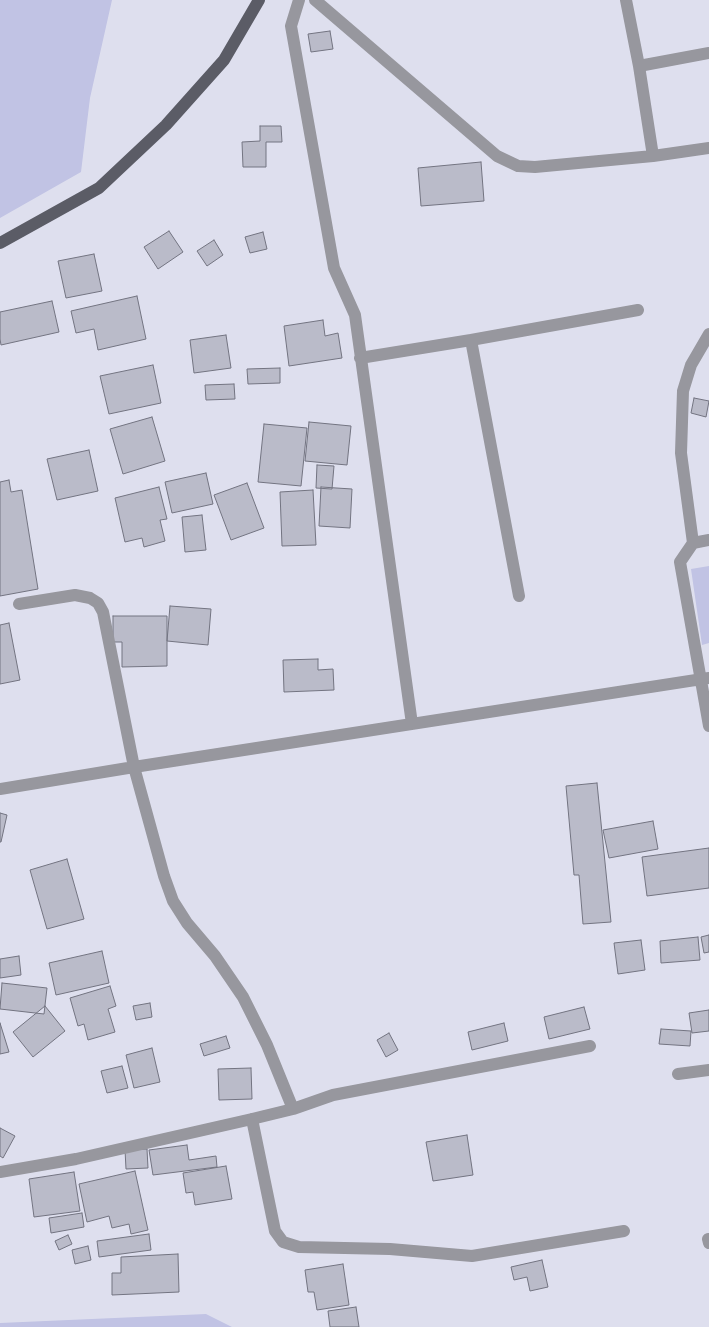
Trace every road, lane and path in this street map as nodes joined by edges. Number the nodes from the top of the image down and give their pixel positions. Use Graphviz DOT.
graph roads {
  1 [pos="259,0"];
  2 [pos="299,0"];
  3 [pos="315,0"];
  4 [pos="626,0"];
  5 [pos="709,53"];
  6 [pos="639,66"];
  7 [pos="709,148"];
  8 [pos="652,156"];
  9 [pos="0,243"];
  10 [pos="638,310"];
  11 [pos="709,334"];
  12 [pos="471,340"];
  13 [pos="360,358"];
  14 [pos="709,540"];
  15 [pos="693,543"];
  16 [pos="519,596"];
  17 [pos="19,604"];
  18 [pos="705,679"];
  19 [pos="412,724"];
  20 [pos="709,726"];
  21 [pos="134,767"];
  22 [pos="0,789"];
  23 [pos="590,1046"];
  24 [pos="709,1070"];
  25 [pos="678,1074"];
  26 [pos="293,1109"];
  27 [pos="252,1119"];
  28 [pos="0,1172"];
  29 [pos="624,1231"];
  1 -- 9 [label="main road"];
  2 -- 13 [label="street"];
  3 -- 8 [label="street"];
  4 -- 6 [label="street"];
  5 -- 6 [label="street"];
  6 -- 8 [label="street"];
  7 -- 8 [label="street"];
  10 -- 12 [label="street"];
  11 -- 15 [label="street"];
  12 -- 13 [label="street"];
  12 -- 16 [label="street"];
  13 -- 19 [label="street"];
  14 -- 15 [label="street"];
  15 -- 18 [label="street"];
  17 -- 21 [label="street"];
  18 -- 19 [label="street"];
  18 -- 20 [label="street"];
  19 -- 21 [label="street"];
  21 -- 22 [label="street"];
  21 -- 26 [label="street"];
  23 -- 26 [label="street"];
  24 -- 25 [label="street"];
  26 -- 27 [label="street"];
  27 -- 28 [label="street"];
  27 -- 29 [label="street"];
}
